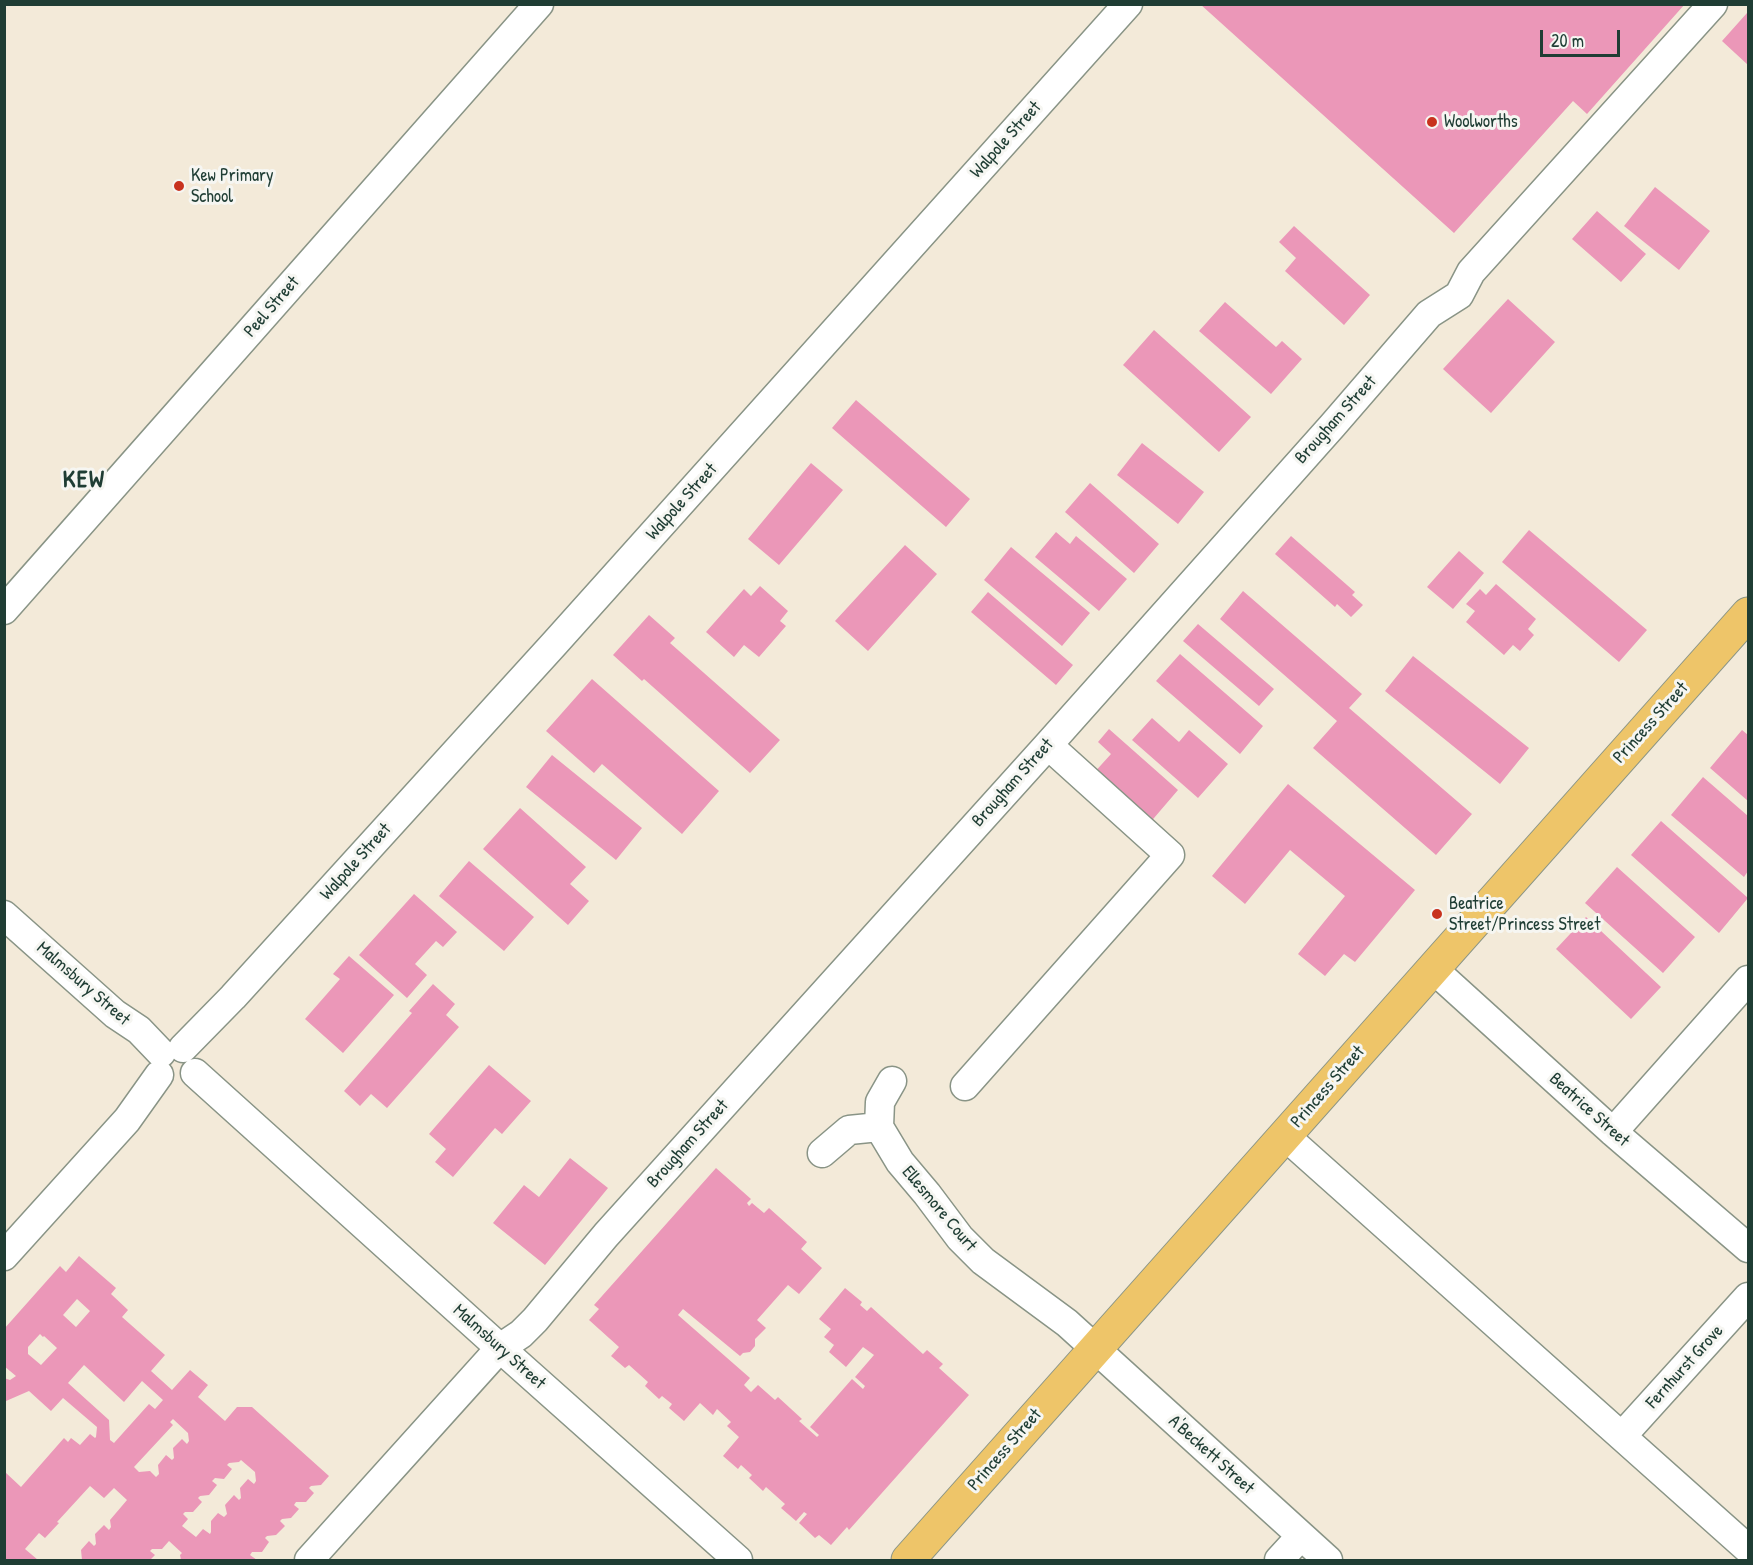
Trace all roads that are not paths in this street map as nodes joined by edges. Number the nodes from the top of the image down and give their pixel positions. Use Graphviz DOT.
graph roads {
  1 [pos="539,4"];
  2 [pos="1128,5"];
  3 [pos="1713,5"];
  4 [pos="4,610"];
  5 [pos="1749,614"];
  6 [pos="1048,745"];
  7 [pos="4,915"];
  8 [pos="1432,968"];
  9 [pos="1749,980"];
  10 [pos="178,1068"];
  11 [pos="892,1081"];
  12 [pos="965,1086"];
  13 [pos="879,1127"];
  14 [pos="1613,1132"];
  15 [pos="1285,1136"];
  16 [pos="822,1153"];
  17 [pos="1749,1248"];
  18 [pos="4,1256"];
  19 [pos="1749,1297"];
  20 [pos="500,1348"];
  21 [pos="1095,1349"];
  22 [pos="1622,1436"];
  23 [pos="1301,1536"];
  24 [pos="1749,1549"];
  25 [pos="309,1560"];
  26 [pos="738,1560"];
  27 [pos="908,1560"];
  28 [pos="1279,1560"];
  29 [pos="1328,1560"];
  1 -- 4 [label="street, Peel Street"];
  2 -- 10 [label="street, Walpole Street"];
  3 -- 6 [label="street, Brougham Street"];
  5 -- 8 [label="main road, Princess Street"];
  6 -- 12 [label="street"];
  6 -- 20 [label="street, Brougham Street"];
  7 -- 10 [label="street, Malmsbury Street"];
  8 -- 14 [label="street, Beatrice Street"];
  8 -- 15 [label="main road, Princess Street"];
  9 -- 14 [label="street"];
  10 -- 18 [label="street, Walpole Street"];
  10 -- 20 [label="street, Malmsbury Street"];
  11 -- 13 [label="street"];
  13 -- 16 [label="street"];
  13 -- 21 [label="street, Ellesmore Court"];
  14 -- 17 [label="street, Beatrice Street"];
  15 -- 21 [label="main road, Princess Street"];
  15 -- 22 [label="street"];
  19 -- 22 [label="street, Fernhurst Grove"];
  20 -- 25 [label="street, Brougham Street"];
  20 -- 26 [label="street, Malmsbury Street"];
  21 -- 23 [label="street, A'Beckett Street"];
  21 -- 27 [label="main road, Princess Street"];
  22 -- 24 [label="street"];
  23 -- 28 [label="street"];
  23 -- 29 [label="street, A'Beckett Street"];
}
